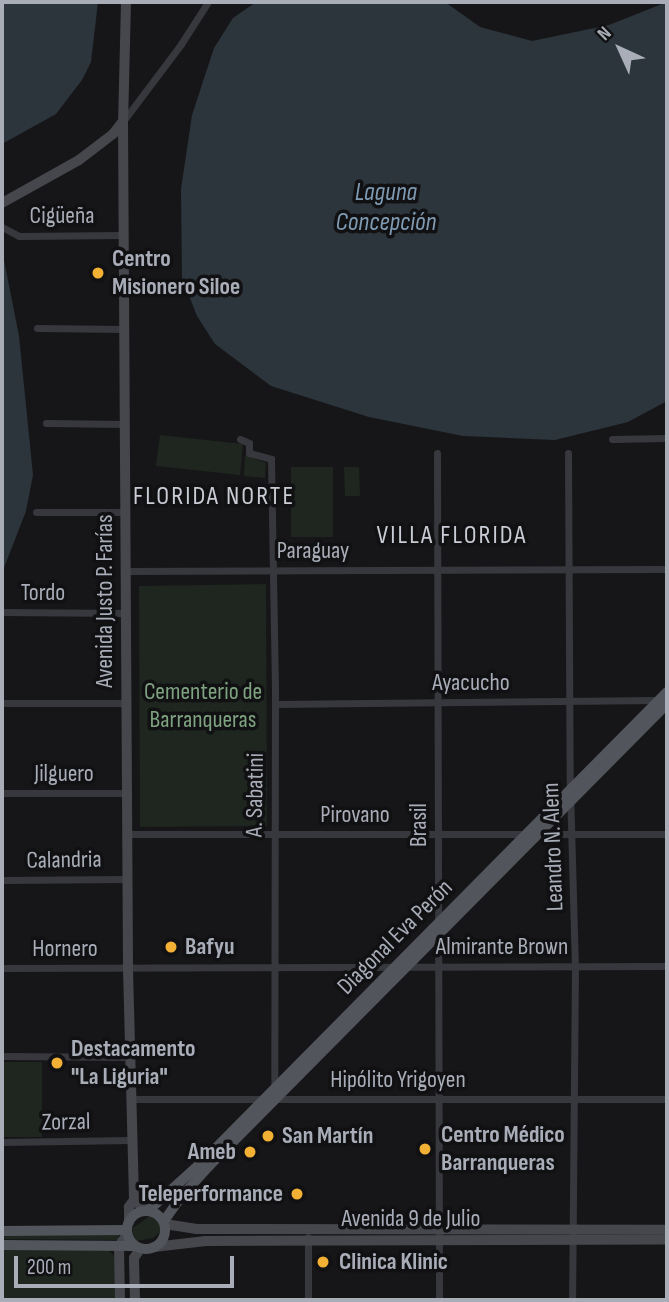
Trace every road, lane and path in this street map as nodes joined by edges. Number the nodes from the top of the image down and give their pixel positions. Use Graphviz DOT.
graph roads {
  1 [pos="208,2"];
  2 [pos="127,4"];
  3 [pos="123,121"];
  4 [pos="2,202"];
  5 [pos="2,228"];
  6 [pos="124,235"];
  7 [pos="37,328"];
  8 [pos="124,329"];
  9 [pos="46,423"];
  10 [pos="125,424"];
  11 [pos="667,438"];
  12 [pos="240,439"];
  13 [pos="612,439"];
  14 [pos="437,453"];
  15 [pos="568,453"];
  16 [pos="36,512"];
  17 [pos="125,512"];
  18 [pos="667,569"];
  19 [pos="273,570"];
  20 [pos="437,570"];
  21 [pos="569,570"];
  22 [pos="127,571"];
  23 [pos="2,612"];
  24 [pos="126,613"];
  25 [pos="665,698"];
  26 [pos="438,702"];
  27 [pos="2,703"];
  28 [pos="127,703"];
  29 [pos="569,703"];
  30 [pos="275,704"];
  31 [pos="570,789"];
  32 [pos="2,793"];
  33 [pos="127,793"];
  34 [pos="573,802"];
  35 [pos="127,834"];
  36 [pos="526,834"];
  37 [pos="541,834"];
  38 [pos="667,834"];
  39 [pos="274,835"];
  40 [pos="438,835"];
  41 [pos="573,835"];
  42 [pos="127,878"];
  43 [pos="2,880"];
  44 [pos="438,923"];
  45 [pos="438,936"];
  46 [pos="575,966"];
  47 [pos="667,966"];
  48 [pos="395,967"];
  49 [pos="408,967"];
  50 [pos="439,967"];
  51 [pos="2,968"];
  52 [pos="272,968"];
  53 [pos="128,969"];
  54 [pos="2,1056"];
  55 [pos="129,1057"];
  56 [pos="277,1094"];
  57 [pos="130,1099"];
  58 [pos="439,1099"];
  59 [pos="572,1099"];
  60 [pos="667,1099"];
  61 [pos="264,1100"];
  62 [pos="131,1140"];
  63 [pos="2,1142"];
  64 [pos="134,1200"];
  65 [pos="148,1209"];
  66 [pos="165,1222"];
  67 [pos="308,1229"];
  68 [pos="667,1230"];
  69 [pos="2,1231"];
  70 [pos="439,1235"];
  71 [pos="571,1235"];
  72 [pos="131,1236"];
  73 [pos="667,1239"];
  74 [pos="308,1241"];
  75 [pos="2,1245"];
  76 [pos="119,1245"];
  77 [pos="154,1247"];
  78 [pos="120,1300"];
  79 [pos="135,1300"];
  80 [pos="308,1300"];
  81 [pos="439,1300"];
  82 [pos="572,1300"];
  1 -- 3 [label="street"];
  2 -- 3 [label="street, Avenida Justo P. Farías"];
  3 -- 4 [label="street"];
  3 -- 6 [label="street, Avenida Justo P. Farías"];
  5 -- 6 [label="street, Cigüeña"];
  6 -- 8 [label="street, Avenida Justo P. Farías"];
  7 -- 8 [label="street"];
  8 -- 10 [label="street, Avenida Justo P. Farías"];
  9 -- 10 [label="street"];
  10 -- 17 [label="street, Avenida Justo P. Farías"];
  11 -- 13 [label="street"];
  12 -- 19 [label="street, A. Sabatini"];
  14 -- 20 [label="street, Brasil"];
  15 -- 21 [label="street, Leandro N. Alem"];
  16 -- 17 [label="street"];
  17 -- 22 [label="street, Avenida Justo P. Farías"];
  18 -- 21 [label="street, Paraguay"];
  19 -- 20 [label="street, Paraguay"];
  19 -- 22 [label="street, Paraguay"];
  19 -- 30 [label="street, A. Sabatini"];
  20 -- 21 [label="street, Paraguay"];
  20 -- 26 [label="street, Brasil"];
  21 -- 29 [label="street, Leandro N. Alem"];
  22 -- 24 [label="street, Avenida Justo P. Farías"];
  23 -- 24 [label="street, Tordo"];
  24 -- 28 [label="street, Avenida Justo P. Farías"];
  25 -- 29 [label="street, Ayacucho"];
  25 -- 31 [label="main road, Diagonal Eva Perón"];
  25 -- 34 [label="main road, Diagonal Eva Perón"];
  26 -- 29 [label="street, Ayacucho"];
  26 -- 30 [label="street, Ayacucho"];
  26 -- 40 [label="street, Brasil"];
  27 -- 28 [label="street"];
  28 -- 33 [label="street, Avenida Justo P. Farías"];
  29 -- 31 [label="street, Leandro N. Alem"];
  30 -- 39 [label="street, A. Sabatini"];
  31 -- 34 [label="street, Leandro N. Alem"];
  31 -- 36 [label="main road, Diagonal Eva Perón"];
  32 -- 33 [label="street, Jilguero"];
  33 -- 35 [label="street, Avenida Justo P. Farías"];
  34 -- 37 [label="main road, Diagonal Eva Perón"];
  34 -- 41 [label="street, Leandro N. Alem"];
  35 -- 39 [label="street, Pirovano"];
  35 -- 42 [label="street, Avenida Justo P. Farías"];
  36 -- 37 [label="street, Pirovano"];
  36 -- 40 [label="street, Pirovano"];
  36 -- 44 [label="main road, Diagonal Eva Perón"];
  37 -- 41 [label="street, Pirovano"];
  37 -- 45 [label="main road, Diagonal Eva Perón"];
  38 -- 41 [label="street, Pirovano"];
  39 -- 40 [label="street, Pirovano"];
  39 -- 52 [label="street, A. Sabatini"];
  40 -- 44 [label="street, Brasil"];
  41 -- 46 [label="street, Leandro N. Alem"];
  42 -- 43 [label="street, Calandria"];
  42 -- 53 [label="street, Avenida Justo P. Farías"];
  44 -- 45 [label="street, Brasil"];
  44 -- 48 [label="main road, Diagonal Eva Perón"];
  45 -- 49 [label="main road, Diagonal Eva Perón"];
  45 -- 50 [label="street, Brasil"];
  46 -- 47 [label="street, Almirante Brown"];
  46 -- 50 [label="street, Almirante Brown"];
  46 -- 59 [label="street, Leandro N. Alem"];
  48 -- 49 [label="street, Almirante Brown"];
  48 -- 52 [label="street, Almirante Brown"];
  48 -- 56 [label="main road, Diagonal Eva Perón"];
  49 -- 50 [label="street, Almirante Brown"];
  49 -- 56 [label="main road, Diagonal Eva Perón"];
  50 -- 58 [label="street, Brasil"];
  51 -- 53 [label="street, Hornero"];
  52 -- 53 [label="street, Almirante Brown"];
  52 -- 56 [label="street, A. Sabatini"];
  53 -- 55 [label="street, Avenida Justo P. Farías"];
  54 -- 55 [label="street"];
  55 -- 57 [label="street, Avenida Justo P. Farías"];
  56 -- 58 [label="street, Hipólito Yrigoyen"];
  56 -- 61 [label="main road, Diagonal Eva Perón"];
  56 -- 66 [label="main road, Diagonal Eva Perón"];
  57 -- 61 [label="street"];
  57 -- 62 [label="street, Avenida Justo P. Farías"];
  58 -- 59 [label="street, Hipólito Yrigoyen"];
  58 -- 70 [label="street, Brasil"];
  59 -- 60 [label="street, Hipólito Yrigoyen"];
  59 -- 71 [label="street, Leandro N. Alem"];
  61 -- 65 [label="main road, Diagonal Eva Perón"];
  62 -- 63 [label="street, Zorzal"];
  62 -- 64 [label="street, Avenida Justo P. Farías"];
  64 -- 65 [label="street"];
  64 -- 72 [label="street, Avenida Justo P. Farías"];
  65 -- 66 [label="main road"];
  65 -- 72 [label="main road, Diagonal Eva Perón"];
  66 -- 67 [label="street, Avenida 9 de Julio"];
  66 -- 77 [label="main road, Diagonal Eva Perón"];
  67 -- 70 [label="street, Avenida 9 de Julio"];
  67 -- 74 [label="street"];
  68 -- 71 [label="street, Avenida 9 de Julio"];
  69 -- 72 [label="main road"];
  70 -- 71 [label="street, Avenida 9 de Julio"];
  70 -- 74 [label="street, Avenida 9 de Julio"];
  70 -- 81 [label="street, Brasil"];
  71 -- 73 [label="street, Avenida 9 de Julio"];
  71 -- 82 [label="street, Leandro N. Alem"];
  72 -- 76 [label="main road"];
  72 -- 77 [label="main road"];
  72 -- 79 [label="street, Avenida Justo P. Farías"];
  74 -- 77 [label="street, Avenida 9 de Julio"];
  74 -- 80 [label="street"];
  75 -- 76 [label="main road"];
  76 -- 78 [label="street"];
}
